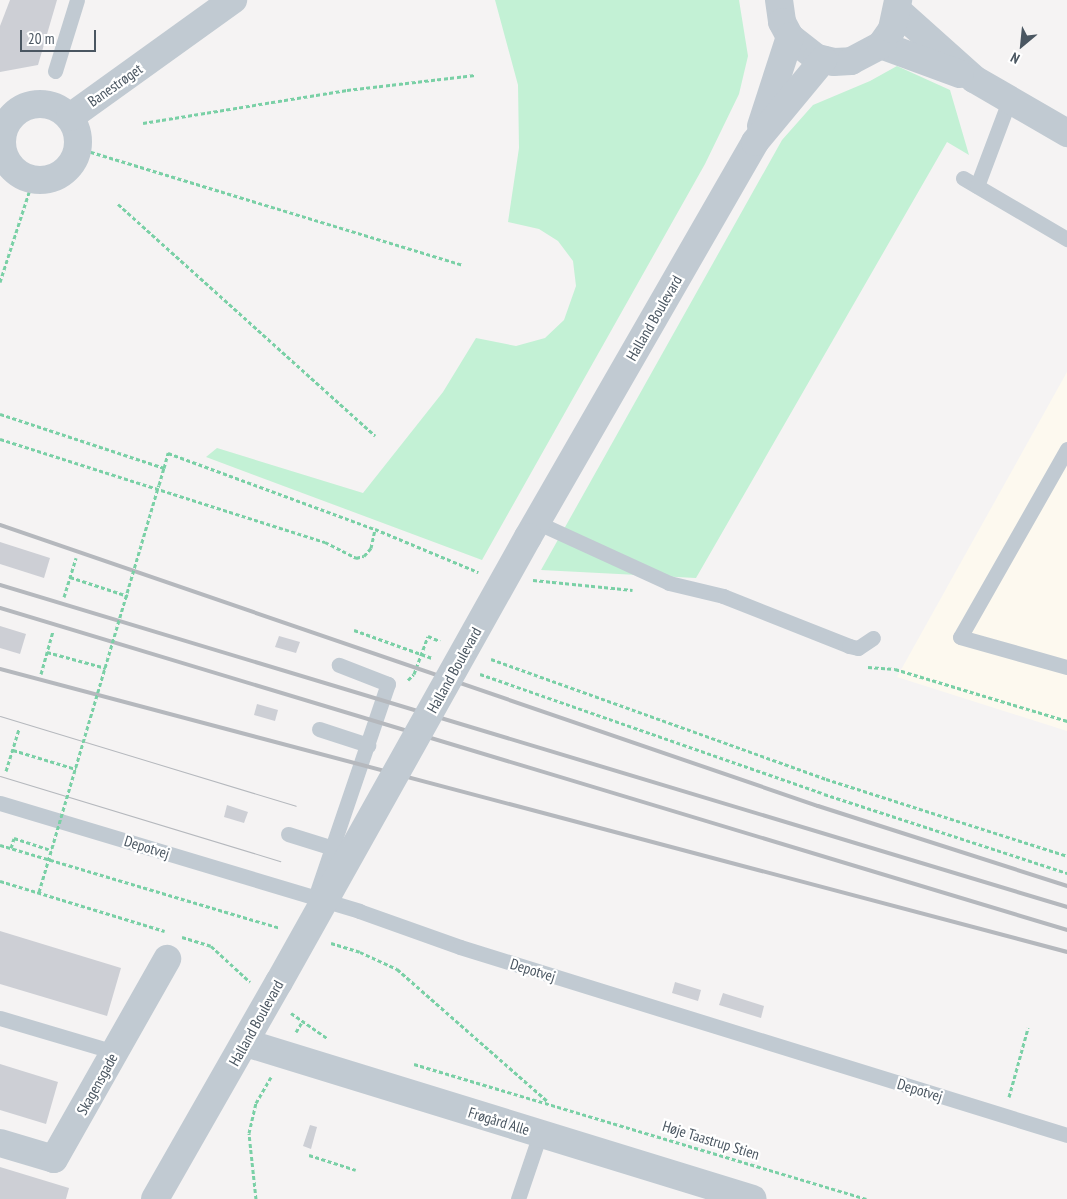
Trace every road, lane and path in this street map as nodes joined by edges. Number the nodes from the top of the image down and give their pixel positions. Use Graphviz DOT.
graph roads {
  1 [pos="77,0"];
  2 [pos="233,0"];
  3 [pos="779,0"];
  4 [pos="898,6"];
  5 [pos="790,37"];
  6 [pos="881,45"];
  7 [pos="824,60"];
  8 [pos="56,71"];
  9 [pos="475,75"];
  10 [pos="974,79"];
  11 [pos="1010,101"];
  12 [pos="70,117"];
  13 [pos="143,123"];
  14 [pos="2,127"];
  15 [pos="1067,133"];
  16 [pos="755,142"];
  17 [pos="78,148"];
  18 [pos="4,164"];
  19 [pos="962,178"];
  20 [pos="33,180"];
  21 [pos="977,186"];
  22 [pos="118,204"];
  23 [pos="1067,239"];
  24 [pos="463,265"];
  25 [pos="0,282"];
  26 [pos="0,414"];
  27 [pos="375,435"];
  28 [pos="0,439"];
  29 [pos="1067,449"];
  30 [pos="164,468"];
  31 [pos="375,529"];
  32 [pos="532,530"];
  33 [pos="76,558"];
  34 [pos="480,572"];
  35 [pos="70,578"];
  36 [pos="528,580"];
  37 [pos="641,592"];
  38 [pos="128,596"];
  39 [pos="64,597"];
  40 [pos="354,630"];
  41 [pos="54,631"];
  42 [pos="874,638"];
  43 [pos="447,643"];
  44 [pos="47,652"];
  45 [pos="420,653"];
  46 [pos="484,656"];
  47 [pos="437,660"];
  48 [pos="339,665"];
  49 [pos="860,666"];
  50 [pos="1067,667"];
  51 [pos="106,668"];
  52 [pos="472,672"];
  53 [pos="41,674"];
  54 [pos="388,684"];
  55 [pos="1067,721"];
  56 [pos="19,729"];
  57 [pos="319,729"];
  58 [pos="368,745"];
  59 [pos="13,750"];
  60 [pos="76,769"];
  61 [pos="6,771"];
  62 [pos="0,803"];
  63 [pos="288,834"];
  64 [pos="11,848"];
  65 [pos="333,848"];
  66 [pos="51,850"];
  67 [pos="1067,856"];
  68 [pos="1067,873"];
  69 [pos="0,881"];
  70 [pos="38,892"];
  71 [pos="315,897"];
  72 [pos="167,959"];
  73 [pos="275,989"];
  74 [pos="0,1018"];
  75 [pos="1028,1028"];
  76 [pos="329,1040"];
  77 [pos="246,1043"];
  78 [pos="115,1052"];
  79 [pos="283,1057"];
  80 [pos="406,1062"];
  81 [pos="1003,1116"];
  82 [pos="540,1134"];
  83 [pos="1067,1135"];
  84 [pos="0,1143"];
  85 [pos="309,1155"];
  86 [pos="356,1170"];
  87 [pos="155,1199"];
  88 [pos="256,1199"];
  89 [pos="518,1199"];
  90 [pos="753,1199"];
  91 [pos="866,1199"];
  1 -- 8 [label="lane"];
  2 -- 12 [label="street, Banestrøget"];
  3 -- 5 [label="street"];
  4 -- 6 [label="street"];
  4 -- 10 [label="street"];
  5 -- 7 [label="street"];
  5 -- 16 [label="street, Halland Boulevard"];
  6 -- 7 [label="street"];
  6 -- 10 [label="street"];
  7 -- 16 [label="street, Halland Boulevard"];
  9 -- 13 [label="path"];
  10 -- 11 [label="street"];
  11 -- 15 [label="street"];
  11 -- 21 [label="lane"];
  12 -- 14 [label="street"];
  12 -- 17 [label="street"];
  14 -- 18 [label="street"];
  16 -- 32 [label="street, Halland Boulevard"];
  17 -- 20 [label="street"];
  17 -- 24 [label="path"];
  18 -- 20 [label="street"];
  19 -- 21 [label="lane"];
  20 -- 25 [label="path"];
  21 -- 23 [label="lane"];
  22 -- 27 [label="path"];
  26 -- 30 [label="path"];
  28 -- 31 [label="path"];
  29 -- 50 [label="lane"];
  30 -- 31 [label="path"];
  30 -- 38 [label="path, bridge"];
  31 -- 34 [label="path"];
  32 -- 42 [label="lane"];
  32 -- 73 [label="street, Halland Boulevard, bridge"];
  33 -- 35 [label="path"];
  35 -- 38 [label="path"];
  35 -- 39 [label="path"];
  36 -- 37 [label="path"];
  38 -- 51 [label="path, bridge"];
  40 -- 45 [label="path"];
  41 -- 44 [label="path"];
  43 -- 45 [label="path"];
  44 -- 51 [label="path"];
  44 -- 53 [label="path"];
  45 -- 47 [label="path"];
  45 -- 54 [label="path"];
  46 -- 67 [label="path"];
  48 -- 54 [label="lane"];
  49 -- 55 [label="path"];
  51 -- 60 [label="path, bridge"];
  52 -- 68 [label="path"];
  54 -- 58 [label="lane"];
  56 -- 59 [label="path"];
  57 -- 58 [label="lane"];
  58 -- 65 [label="lane"];
  59 -- 60 [label="path"];
  59 -- 61 [label="path"];
  60 -- 66 [label="path, bridge"];
  62 -- 71 [label="lane, Depotvej"];
  63 -- 65 [label="lane"];
  64 -- 66 [label="path"];
  65 -- 71 [label="lane"];
  66 -- 70 [label="path, bridge"];
  69 -- 70 [label="path"];
  70 -- 73 [label="path"];
  71 -- 81 [label="lane, Depotvej"];
  72 -- 78 [label="street, Skagensgade"];
  73 -- 77 [label="street, Halland Boulevard"];
  74 -- 78 [label="lane"];
  75 -- 81 [label="path"];
  76 -- 79 [label="path"];
  77 -- 79 [label="street, Frøgård Alle"];
  77 -- 87 [label="street, Halland Boulevard"];
  78 -- 84 [label="street, Skagensgade"];
  79 -- 82 [label="street, Frøgård Alle"];
  79 -- 88 [label="path"];
  80 -- 91 [label="path, Høje Taastrup Stien"];
  81 -- 83 [label="lane, Depotvej"];
  82 -- 89 [label="lane"];
  82 -- 90 [label="street, Frøgård Alle"];
  85 -- 86 [label="path"];
}
